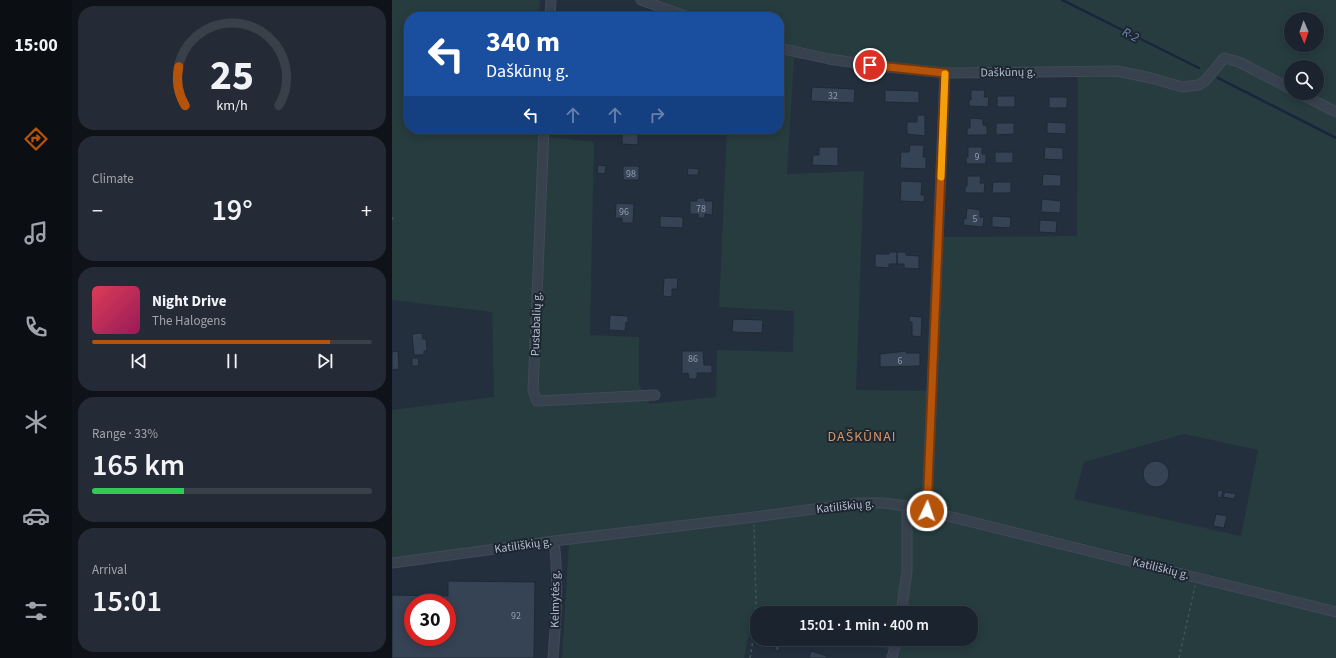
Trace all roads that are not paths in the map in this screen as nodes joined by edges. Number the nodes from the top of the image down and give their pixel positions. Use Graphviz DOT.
graph roads {
  1 [pos="551,0"];
  2 [pos="641,0"];
  3 [pos="550,12"];
  4 [pos="675,12"];
  5 [pos="784,49"];
  6 [pos="945,73"];
  7 [pos="1284,85"];
  8 [pos="1313,100"];
  9 [pos="1336,112"];
  10 [pos="544,134"];
  11 [pos="655,395"];
  12 [pos="907,506"];
  13 [pos="927,511"];
  14 [pos="554,541"];
  15 [pos="392,563"];
  16 [pos="902,606"];
  17 [pos="1336,612"];
  18 [pos="895,646"];
  19 [pos="553,658"];
  20 [pos="892,658"];
  1 -- 3 [label="street"];
  2 -- 4 [label="street"];
  5 -- 6 [label="street, Daškūnų g."];
  6 -- 7 [label="street, Daškūnų g."];
  6 -- 13 [label="street"];
  8 -- 9 [label="street"];
  10 -- 11 [label="street, Pustabalių g."];
  12 -- 13 [label="street, Katiliškių g."];
  12 -- 14 [label="street, Katiliškių g."];
  12 -- 16 [label="street"];
  13 -- 17 [label="street, Katiliškių g."];
  14 -- 15 [label="street, Katiliškių g."];
  14 -- 19 [label="street, Kelmytės g."];
  18 -- 20 [label="street"];
}
